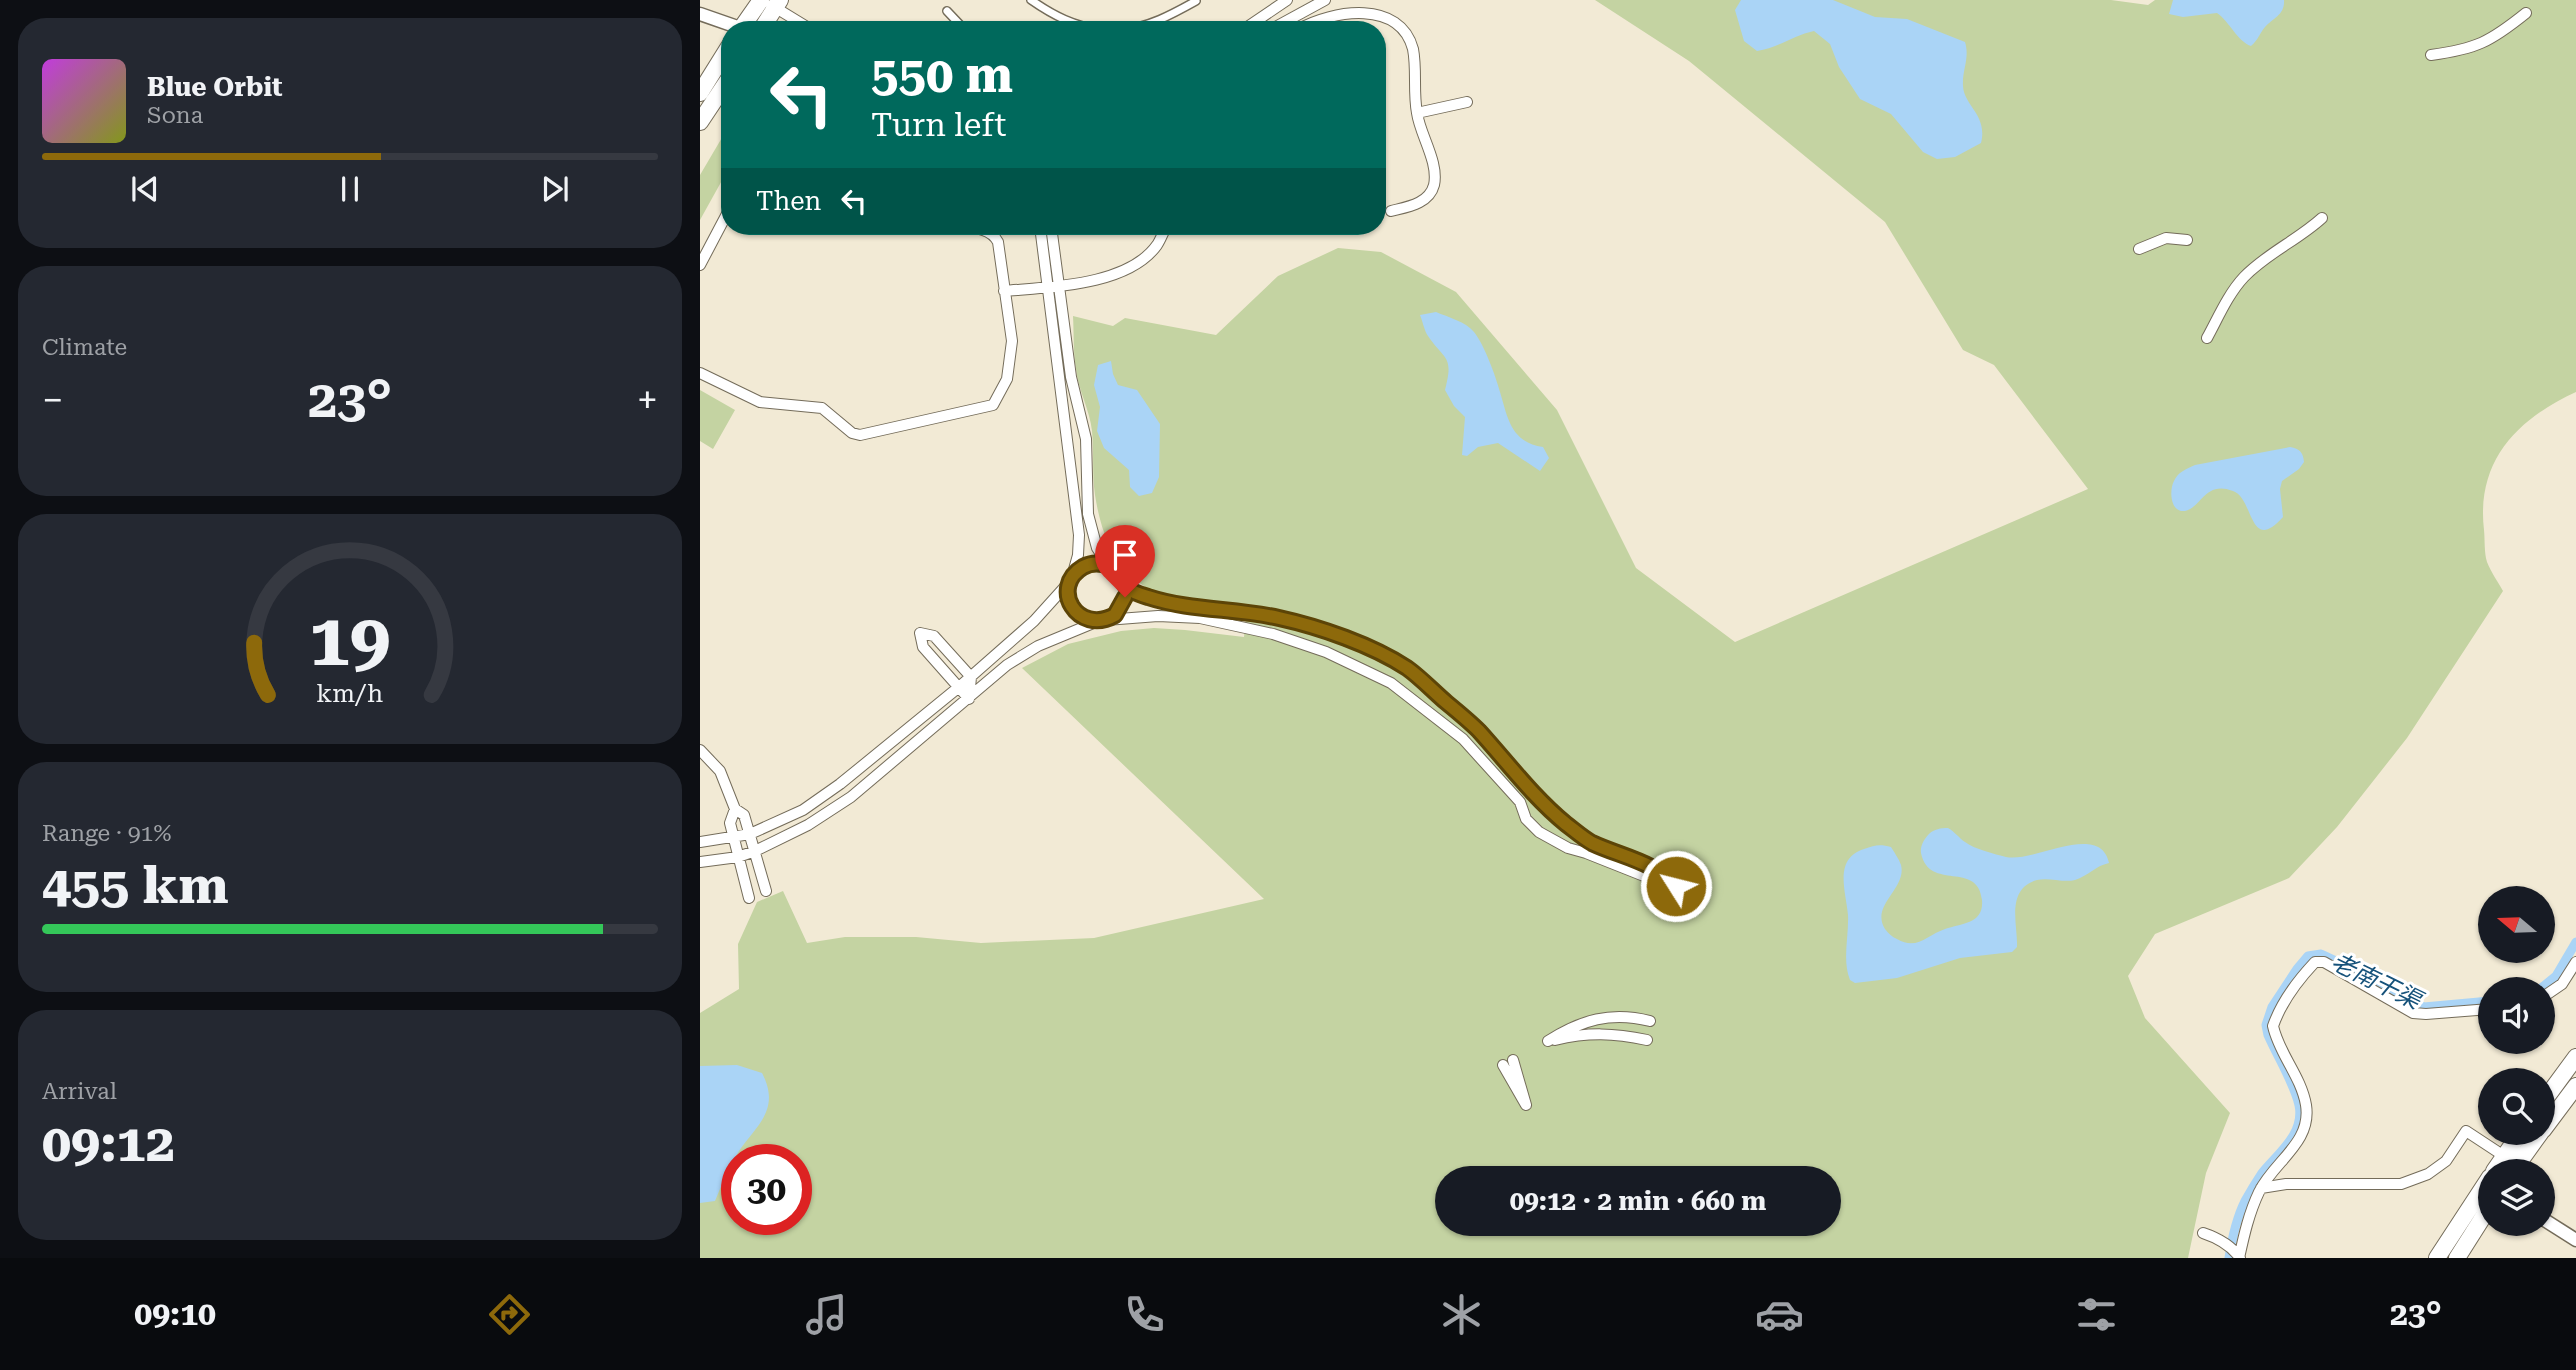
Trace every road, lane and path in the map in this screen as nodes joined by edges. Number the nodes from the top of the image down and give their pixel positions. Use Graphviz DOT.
graph roads {
  1 [pos="1031,0"];
  2 [pos="1287,0"];
  3 [pos="1325,0"];
  4 [pos="1196,1"];
  5 [pos="769,2"];
  6 [pos="947,11"];
  7 [pos="2526,13"];
  8 [pos="700,14"];
  9 [pos="750,21"];
  10 [pos="764,21"];
  11 [pos="798,21"];
  12 [pos="956,21"];
  13 [pos="1066,21"];
  14 [pos="1160,21"];
  15 [pos="1256,21"];
  16 [pos="1286,21"];
  17 [pos="1313,21"];
  18 [pos="721,22"];
  19 [pos="2431,55"];
  20 [pos="721,59"];
  21 [pos="721,90"];
  22 [pos="700,93"];
  23 [pos="1467,102"];
  24 [pos="1417,113"];
  25 [pos="700,122"];
  26 [pos="1391,211"];
  27 [pos="2322,218"];
  28 [pos="721,225"];
  29 [pos="994,235"];
  30 [pos="1041,235"];
  31 [pos="1052,235"];
  32 [pos="1162,235"];
  33 [pos="2187,240"];
  34 [pos="2139,249"];
  35 [pos="700,265"];
  36 [pos="1046,287"];
  37 [pos="1059,287"];
  38 [pos="1004,291"];
  39 [pos="2207,338"];
  40 [pos="700,373"];
  41 [pos="1071,377"];
  42 [pos="1058,379"];
  43 [pos="1082,514"];
  44 [pos="1109,566"];
  45 [pos="1071,580"];
  46 [pos="1125,587"];
  47 [pos="1201,614"];
  48 [pos="1101,621"];
  49 [pos="971,677"];
  50 [pos="959,687"];
  51 [pos="969,699"];
  52 [pos="700,750"];
  53 [pos="735,809"];
  54 [pos="750,834"];
  55 [pos="733,837"];
  56 [pos="700,842"];
  57 [pos="755,851"];
  58 [pos="738,857"];
  59 [pos="700,862"];
  60 [pos="766,891"];
  61 [pos="749,898"];
  62 [pos="2576,962"];
  63 [pos="2555,989"];
  64 [pos="2478,1010"];
  65 [pos="1650,1021"];
  66 [pos="1647,1040"];
  67 [pos="2576,1057"];
  68 [pos="1513,1060"];
  69 [pos="1503,1065"];
  70 [pos="2555,1086"];
  71 [pos="2576,1086"];
  72 [pos="2555,1114"];
  73 [pos="2512,1145"];
  74 [pos="2504,1156"];
  75 [pos="2502,1159"];
  76 [pos="2261,1188"];
  77 [pos="2478,1198"];
  78 [pos="2478,1225"];
  79 [pos="2555,1227"];
  80 [pos="2203,1233"];
  81 [pos="2576,1240"];
  82 [pos="2238,1256"];
  83 [pos="2437,1258"];
  84 [pos="2457,1258"];
  1 -- 13 [label="street"];
  2 -- 15 [label="street"];
  3 -- 16 [label="street"];
  4 -- 14 [label="street"];
  5 -- 9 [label="main road"];
  5 -- 10 [label="main road"];
  5 -- 11 [label="street"];
  6 -- 12 [label="street"];
  7 -- 19 [label="street"];
  8 -- 18 [label="street"];
  17 -- 24 [label="street"];
  20 -- 22 [label="main road"];
  21 -- 25 [label="main road"];
  23 -- 24 [label="street"];
  24 -- 26 [label="street"];
  27 -- 39 [label="street"];
  28 -- 35 [label="street"];
  29 -- 38 [label="street"];
  30 -- 36 [label="street"];
  31 -- 37 [label="street"];
  32 -- 37 [label="street"];
  33 -- 34 [label="street"];
  36 -- 37 [label="street"];
  36 -- 38 [label="street"];
  36 -- 42 [label="street"];
  37 -- 41 [label="street"];
  38 -- 40 [label="street"];
  41 -- 42 [label="street"];
  41 -- 43 [label="street"];
  42 -- 43 [label="street"];
  43 -- 44 [label="street"];
  43 -- 45 [label="street"];
  44 -- 45 [label="street"];
  44 -- 46 [label="street"];
  45 -- 48 [label="street"];
  45 -- 49 [label="street"];
  46 -- 47 [label="street"];
  46 -- 48 [label="street"];
  47 -- 47 [label="street"];
  47 -- 48 [label="street"];
  48 -- 51 [label="street"];
  49 -- 50 [label="street"];
  49 -- 50 [label="street"];
  49 -- 51 [label="street"];
  50 -- 51 [label="street"];
  50 -- 54 [label="street"];
  51 -- 57 [label="street"];
  52 -- 53 [label="street"];
  53 -- 54 [label="street"];
  53 -- 55 [label="street"];
  54 -- 55 [label="street"];
  54 -- 57 [label="street"];
  55 -- 56 [label="street"];
  55 -- 58 [label="street"];
  57 -- 58 [label="street"];
  57 -- 60 [label="street"];
  58 -- 59 [label="street"];
  58 -- 61 [label="street"];
  62 -- 63 [label="street"];
  64 -- 76 [label="street"];
  65 -- 66 [label="street"];
  67 -- 70 [label="main road"];
  68 -- 69 [label="street"];
  71 -- 72 [label="main road"];
  73 -- 74 [label="main road"];
  74 -- 75 [label="main road"];
  74 -- 76 [label="street"];
  76 -- 82 [label="street"];
  77 -- 83 [label="main road"];
  78 -- 84 [label="main road"];
  79 -- 81 [label="street"];
  80 -- 82 [label="street"];
}
